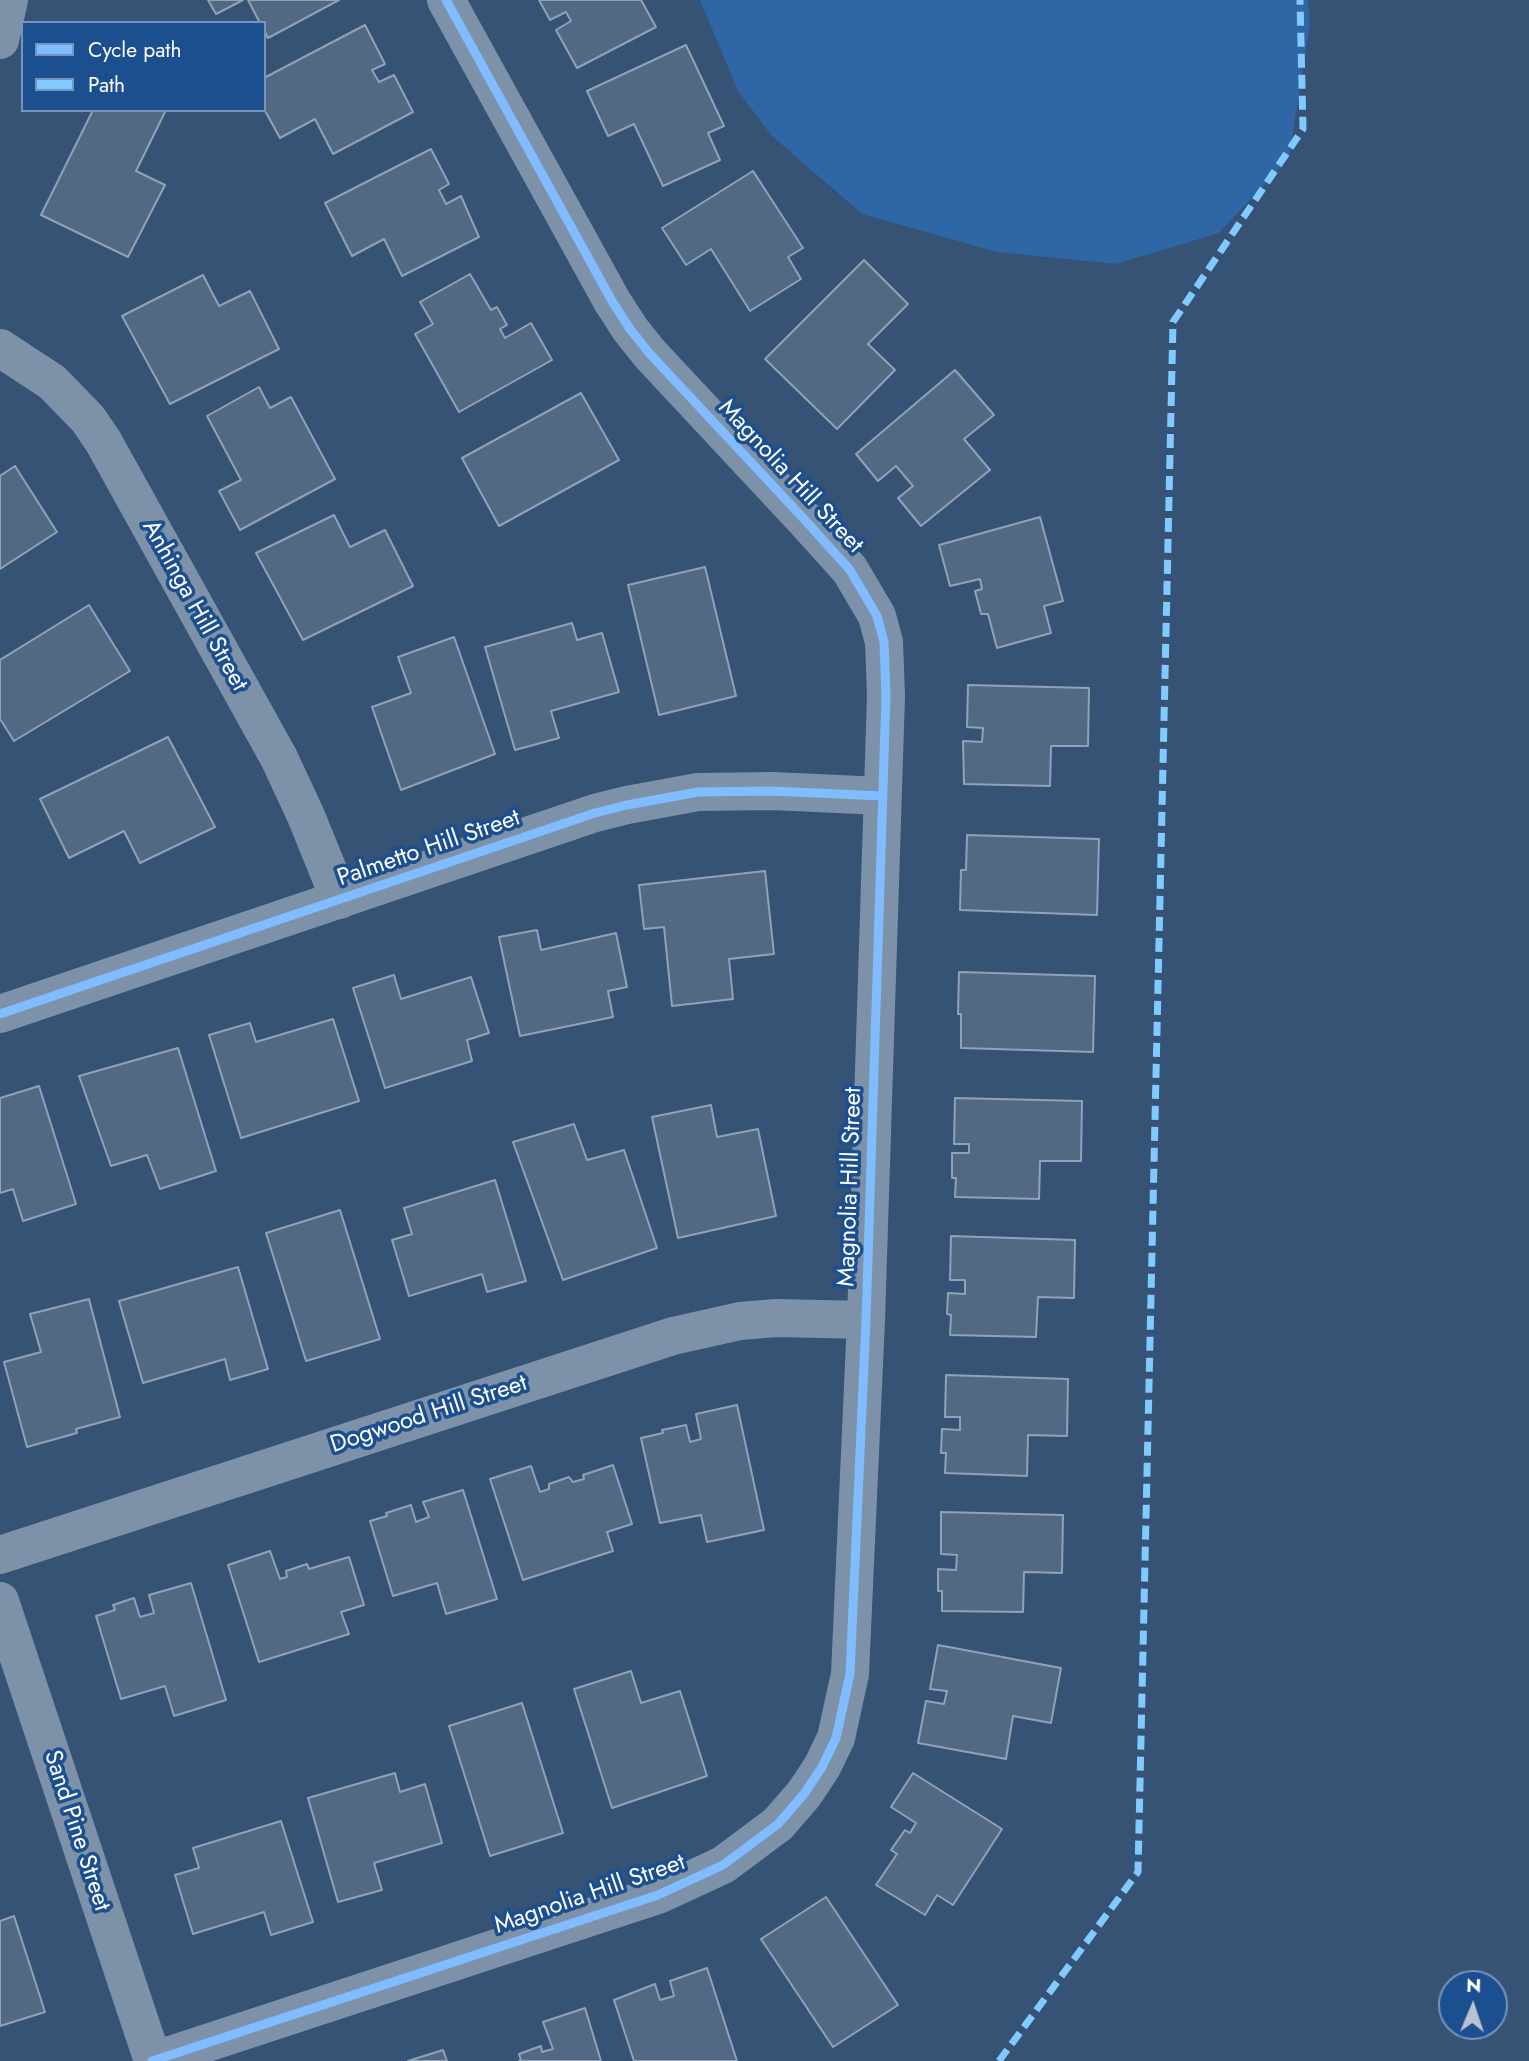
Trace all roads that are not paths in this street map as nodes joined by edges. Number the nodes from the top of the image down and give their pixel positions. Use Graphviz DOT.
graph roads {
  1 [pos="9,0"];
  2 [pos="446,0"];
  3 [pos="0,40"];
  4 [pos="0,348"];
  5 [pos="882,796"];
  6 [pos="341,900"];
  7 [pos="0,1014"];
  8 [pos="866,1320"];
  9 [pos="0,1555"];
  10 [pos="0,1601"];
  11 [pos="153,2061"];
  1 -- 3 [label="street"];
  2 -- 5 [label="street, Magnolia Hill Street"];
  4 -- 6 [label="street, Anhinga Hill Street"];
  5 -- 6 [label="street, Palmetto Hill Street"];
  5 -- 8 [label="street, Magnolia Hill Street"];
  6 -- 7 [label="street, Palmetto Hill Street"];
  8 -- 9 [label="street, Dogwood Hill Street"];
  8 -- 11 [label="street, Magnolia Hill Street"];
  10 -- 11 [label="street, Sand Pine Street"];
}
